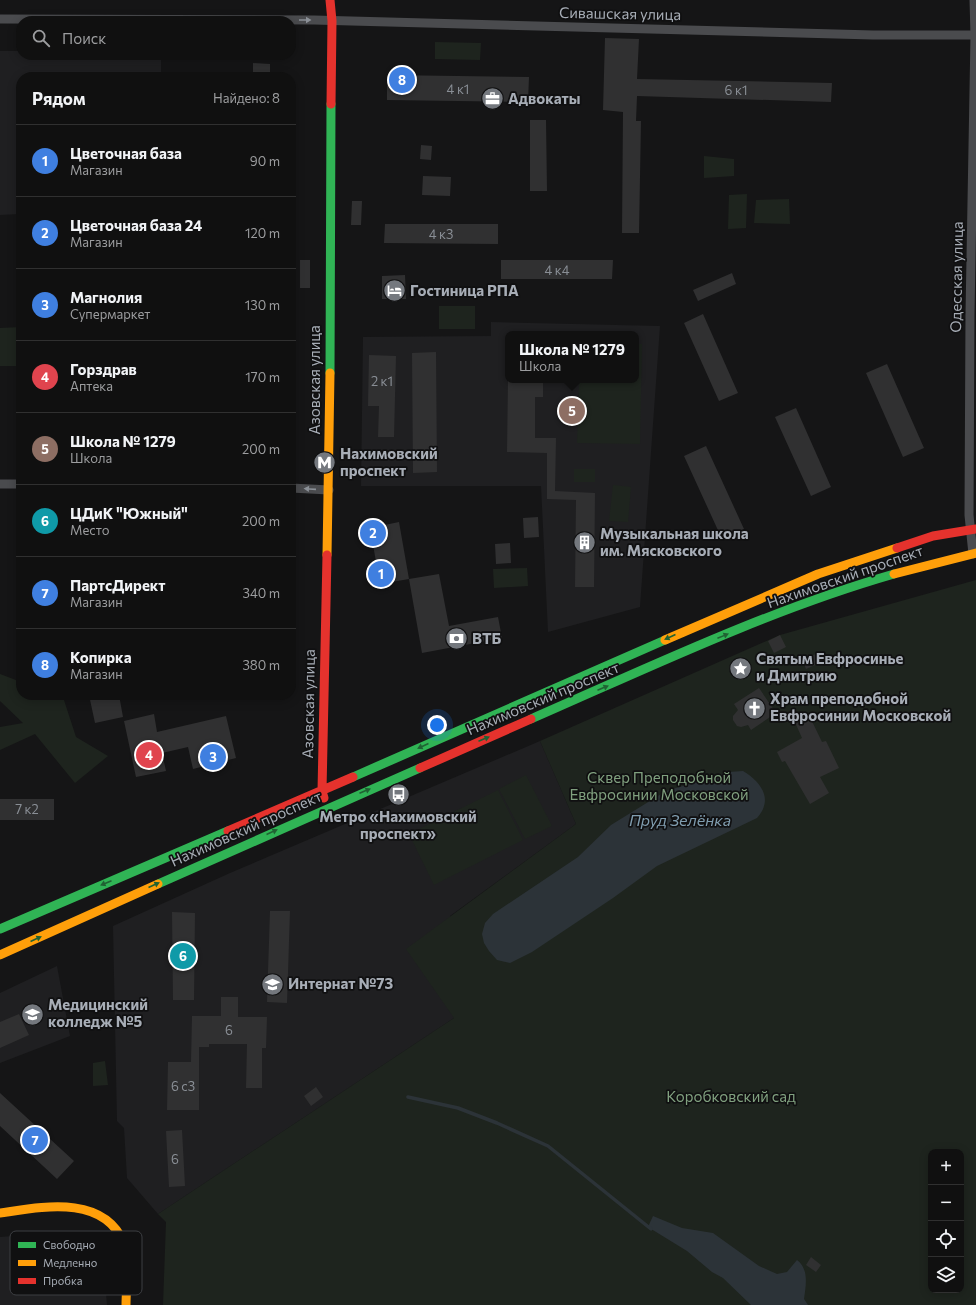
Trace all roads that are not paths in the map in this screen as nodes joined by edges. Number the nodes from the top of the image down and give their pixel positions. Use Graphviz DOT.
graph roads {
  1 [pos="330,0"];
  2 [pos="974,0"];
  3 [pos="0,19"];
  4 [pos="16,19"];
  5 [pos="296,20"];
  6 [pos="332,21"];
  7 [pos="976,35"];
  8 [pos="0,484"];
  9 [pos="16,484"];
  10 [pos="296,488"];
  11 [pos="328,490"];
  12 [pos="973,530"];
  13 [pos="974,554"];
  14 [pos="322,791"];
  15 [pos="326,808"];
  16 [pos="0,929"];
  17 [pos="0,955"];
  18 [pos="0,1214"];
  19 [pos="116,1231"];
  20 [pos="126,1295"];
  21 [pos="126,1305"];
  1 -- 6 [label="main road, Азовская улица"];
  2 -- 7 [label="street, Одесская улица"];
  3 -- 4 [label="street, Сивашская улица, one-way"];
  5 -- 6 [label="street, Сивашская улица, one-way"];
  6 -- 7 [label="street, Сивашская улица"];
  6 -- 11 [label="main road, Азовская улица"];
  7 -- 12 [label="street, Одесская улица"];
  8 -- 9 [label="street"];
  11 -- 10 [label="street, one-way"];
  11 -- 14 [label="main road, Азовская улица"];
  12 -- 13 [label="street, Одесская улица"];
  12 -- 14 [label="main road, Нахимовский проспект, one-way"];
  15 -- 13 [label="main road, Нахимовский проспект, one-way"];
  14 -- 15 [label="main road, Азовская улица"];
  14 -- 16 [label="main road, Нахимовский проспект, one-way"];
  17 -- 15 [label="main road, Нахимовский проспект, one-way"];
  18 -- 19 [label="main road"];
  20 -- 21 [label="main road"];
}
